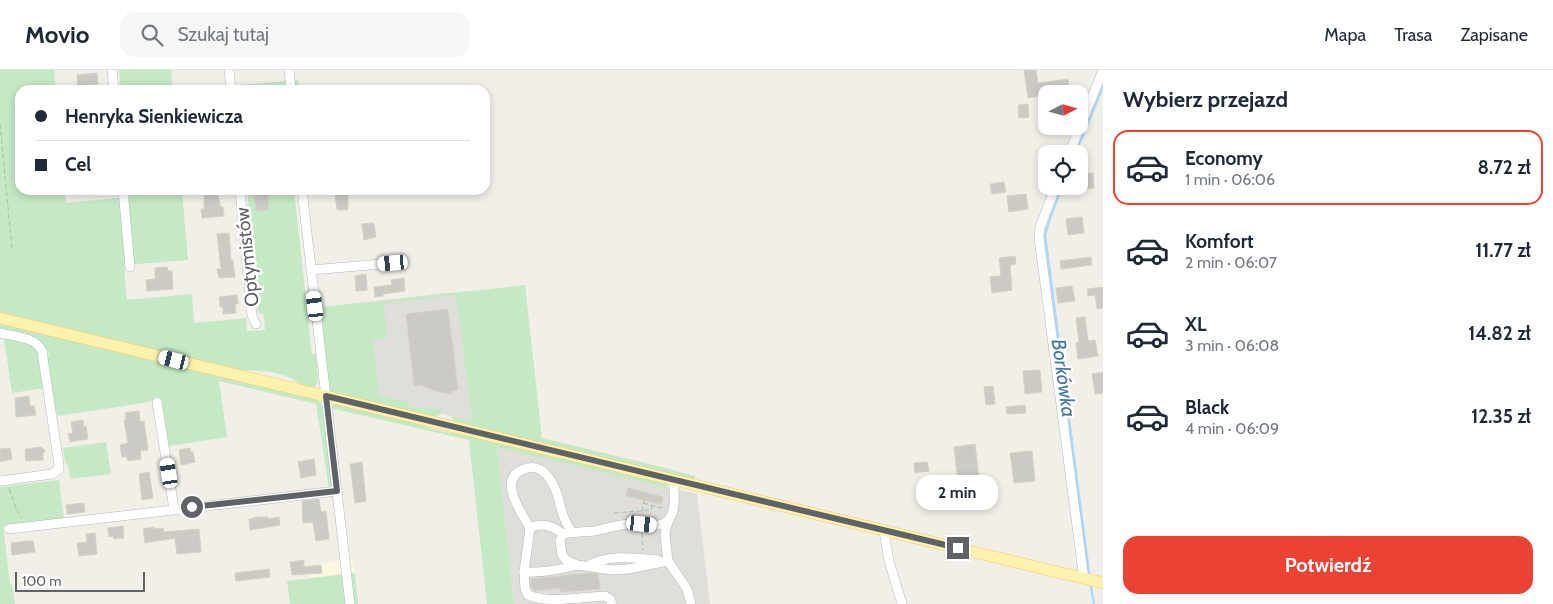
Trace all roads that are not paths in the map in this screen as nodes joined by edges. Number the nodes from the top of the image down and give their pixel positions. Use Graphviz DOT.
graph roads {
  1 [pos="112,70"];
  2 [pos="229,70"];
  3 [pos="289,70"];
  4 [pos="1103,70"];
  5 [pos="114,85"];
  6 [pos="230,85"];
  7 [pos="290,85"];
  8 [pos="1073,145"];
  9 [pos="123,195"];
  10 [pos="241,195"];
  11 [pos="303,195"];
  12 [pos="1052,195"];
  13 [pos="393,263"];
  14 [pos="130,267"];
  15 [pos="311,270"];
  16 [pos="0,318"];
  17 [pos="256,324"];
  18 [pos="0,333"];
  19 [pos="326,396"];
  20 [pos="158,402"];
  21 [pos="674,480"];
  22 [pos="3,481"];
  23 [pos="337,491"];
  24 [pos="174,509"];
  25 [pos="669,520"];
  26 [pos="530,528"];
  27 [pos="9,529"];
  28 [pos="884,531"];
  29 [pos="567,533"];
  30 [pos="668,561"];
  31 [pos="577,565"];
  32 [pos="588,566"];
  33 [pos="524,572"];
  34 [pos="1084,579"];
  35 [pos="1103,583"];
  36 [pos="528,600"];
  37 [pos="350,604"];
  38 [pos="612,604"];
  39 [pos="691,604"];
  40 [pos="902,604"];
  1 -- 5 [label="street"];
  2 -- 6 [label="street"];
  3 -- 7 [label="street"];
  4 -- 8 [label="street"];
  9 -- 14 [label="street"];
  10 -- 17 [label="street, Optymistów"];
  11 -- 15 [label="street"];
  12 -- 34 [label="street"];
  13 -- 15 [label="street"];
  15 -- 19 [label="street"];
  16 -- 19 [label="main road"];
  18 -- 22 [label="street"];
  19 -- 21 [label="main road"];
  19 -- 23 [label="street"];
  20 -- 24 [label="street"];
  21 -- 25 [label="street"];
  21 -- 28 [label="main road"];
  23 -- 24 [label="street"];
  23 -- 37 [label="street"];
  24 -- 27 [label="street"];
  25 -- 29 [label="street"];
  25 -- 30 [label="street"];
  26 -- 29 [label="street"];
  26 -- 29 [label="street"];
  26 -- 33 [label="street"];
  28 -- 34 [label="main road"];
  28 -- 40 [label="street"];
  29 -- 31 [label="street"];
  30 -- 32 [label="street"];
  30 -- 32 [label="street"];
  30 -- 39 [label="street"];
  31 -- 32 [label="street"];
  31 -- 33 [label="street"];
  33 -- 36 [label="street"];
  34 -- 35 [label="main road"];
  36 -- 38 [label="street"];
}
